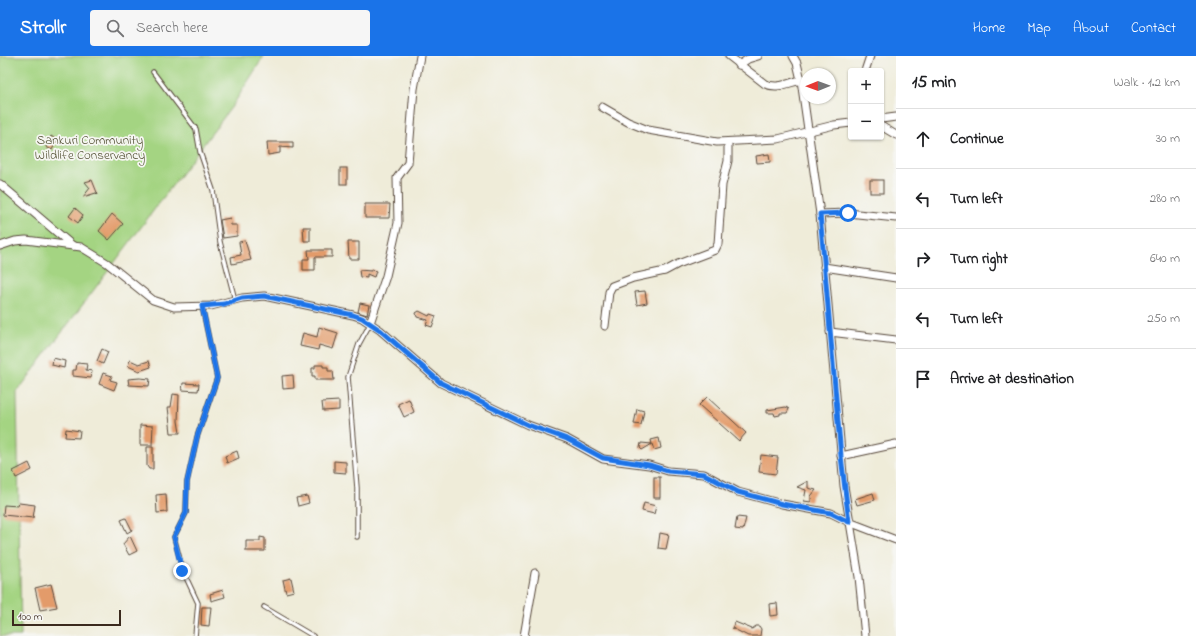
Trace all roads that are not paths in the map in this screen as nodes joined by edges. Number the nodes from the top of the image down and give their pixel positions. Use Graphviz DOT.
graph roads {
  1 [pos="420,56"];
  2 [pos="729,56"];
  3 [pos="758,56"];
  4 [pos="793,56"];
  5 [pos="870,56"];
  6 [pos="739,65"];
  7 [pos="866,68"];
  8 [pos="153,72"];
  9 [pos="800,76"];
  10 [pos="800,80"];
  11 [pos="805,104"];
  12 [pos="602,107"];
  13 [pos="896,117"];
  14 [pos="884,119"];
  15 [pos="848,124"];
  16 [pos="884,128"];
  17 [pos="809,132"];
  18 [pos="896,135"];
  19 [pos="728,142"];
  20 [pos="0,184"];
  21 [pos="820,214"];
  22 [pos="896,218"];
  23 [pos="0,246"];
  24 [pos="73,246"];
  25 [pos="824,267"];
  26 [pos="896,278"];
  27 [pos="235,300"];
  28 [pos="202,306"];
  29 [pos="370,323"];
  30 [pos="605,326"];
  31 [pos="830,332"];
  32 [pos="896,340"];
  33 [pos="896,444"];
  34 [pos="841,456"];
  35 [pos="849,522"];
  36 [pos="357,537"];
  37 [pos="896,540"];
  38 [pos="535,573"];
  39 [pos="264,607"];
  40 [pos="196,629"];
  41 [pos="195,636"];
  42 [pos="199,636"];
  43 [pos="313,636"];
  44 [pos="524,636"];
  45 [pos="865,636"];
  1 -- 29 [label="street"];
  2 -- 6 [label="street"];
  3 -- 6 [label="street"];
  4 -- 9 [label="street"];
  5 -- 7 [label="street"];
  6 -- 10 [label="street"];
  8 -- 27 [label="lane"];
  11 -- 17 [label="street"];
  12 -- 19 [label="street"];
  13 -- 14 [label="street"];
  15 -- 17 [label="street"];
  16 -- 18 [label="street"];
  17 -- 19 [label="street"];
  17 -- 21 [label="street"];
  19 -- 30 [label="street"];
  20 -- 24 [label="street"];
  21 -- 22 [label="street"];
  21 -- 25 [label="street"];
  23 -- 24 [label="street"];
  24 -- 28 [label="street"];
  25 -- 26 [label="street"];
  25 -- 31 [label="street"];
  27 -- 28 [label="street"];
  27 -- 29 [label="street"];
  28 -- 40 [label="lane"];
  29 -- 35 [label="street"];
  29 -- 36 [label="lane"];
  31 -- 32 [label="street"];
  31 -- 34 [label="street"];
  33 -- 34 [label="street"];
  34 -- 35 [label="street"];
  35 -- 37 [label="street"];
  35 -- 45 [label="street"];
  38 -- 44 [label="street"];
  39 -- 43 [label="lane"];
  40 -- 41 [label="lane"];
  40 -- 42 [label="lane"];
}
